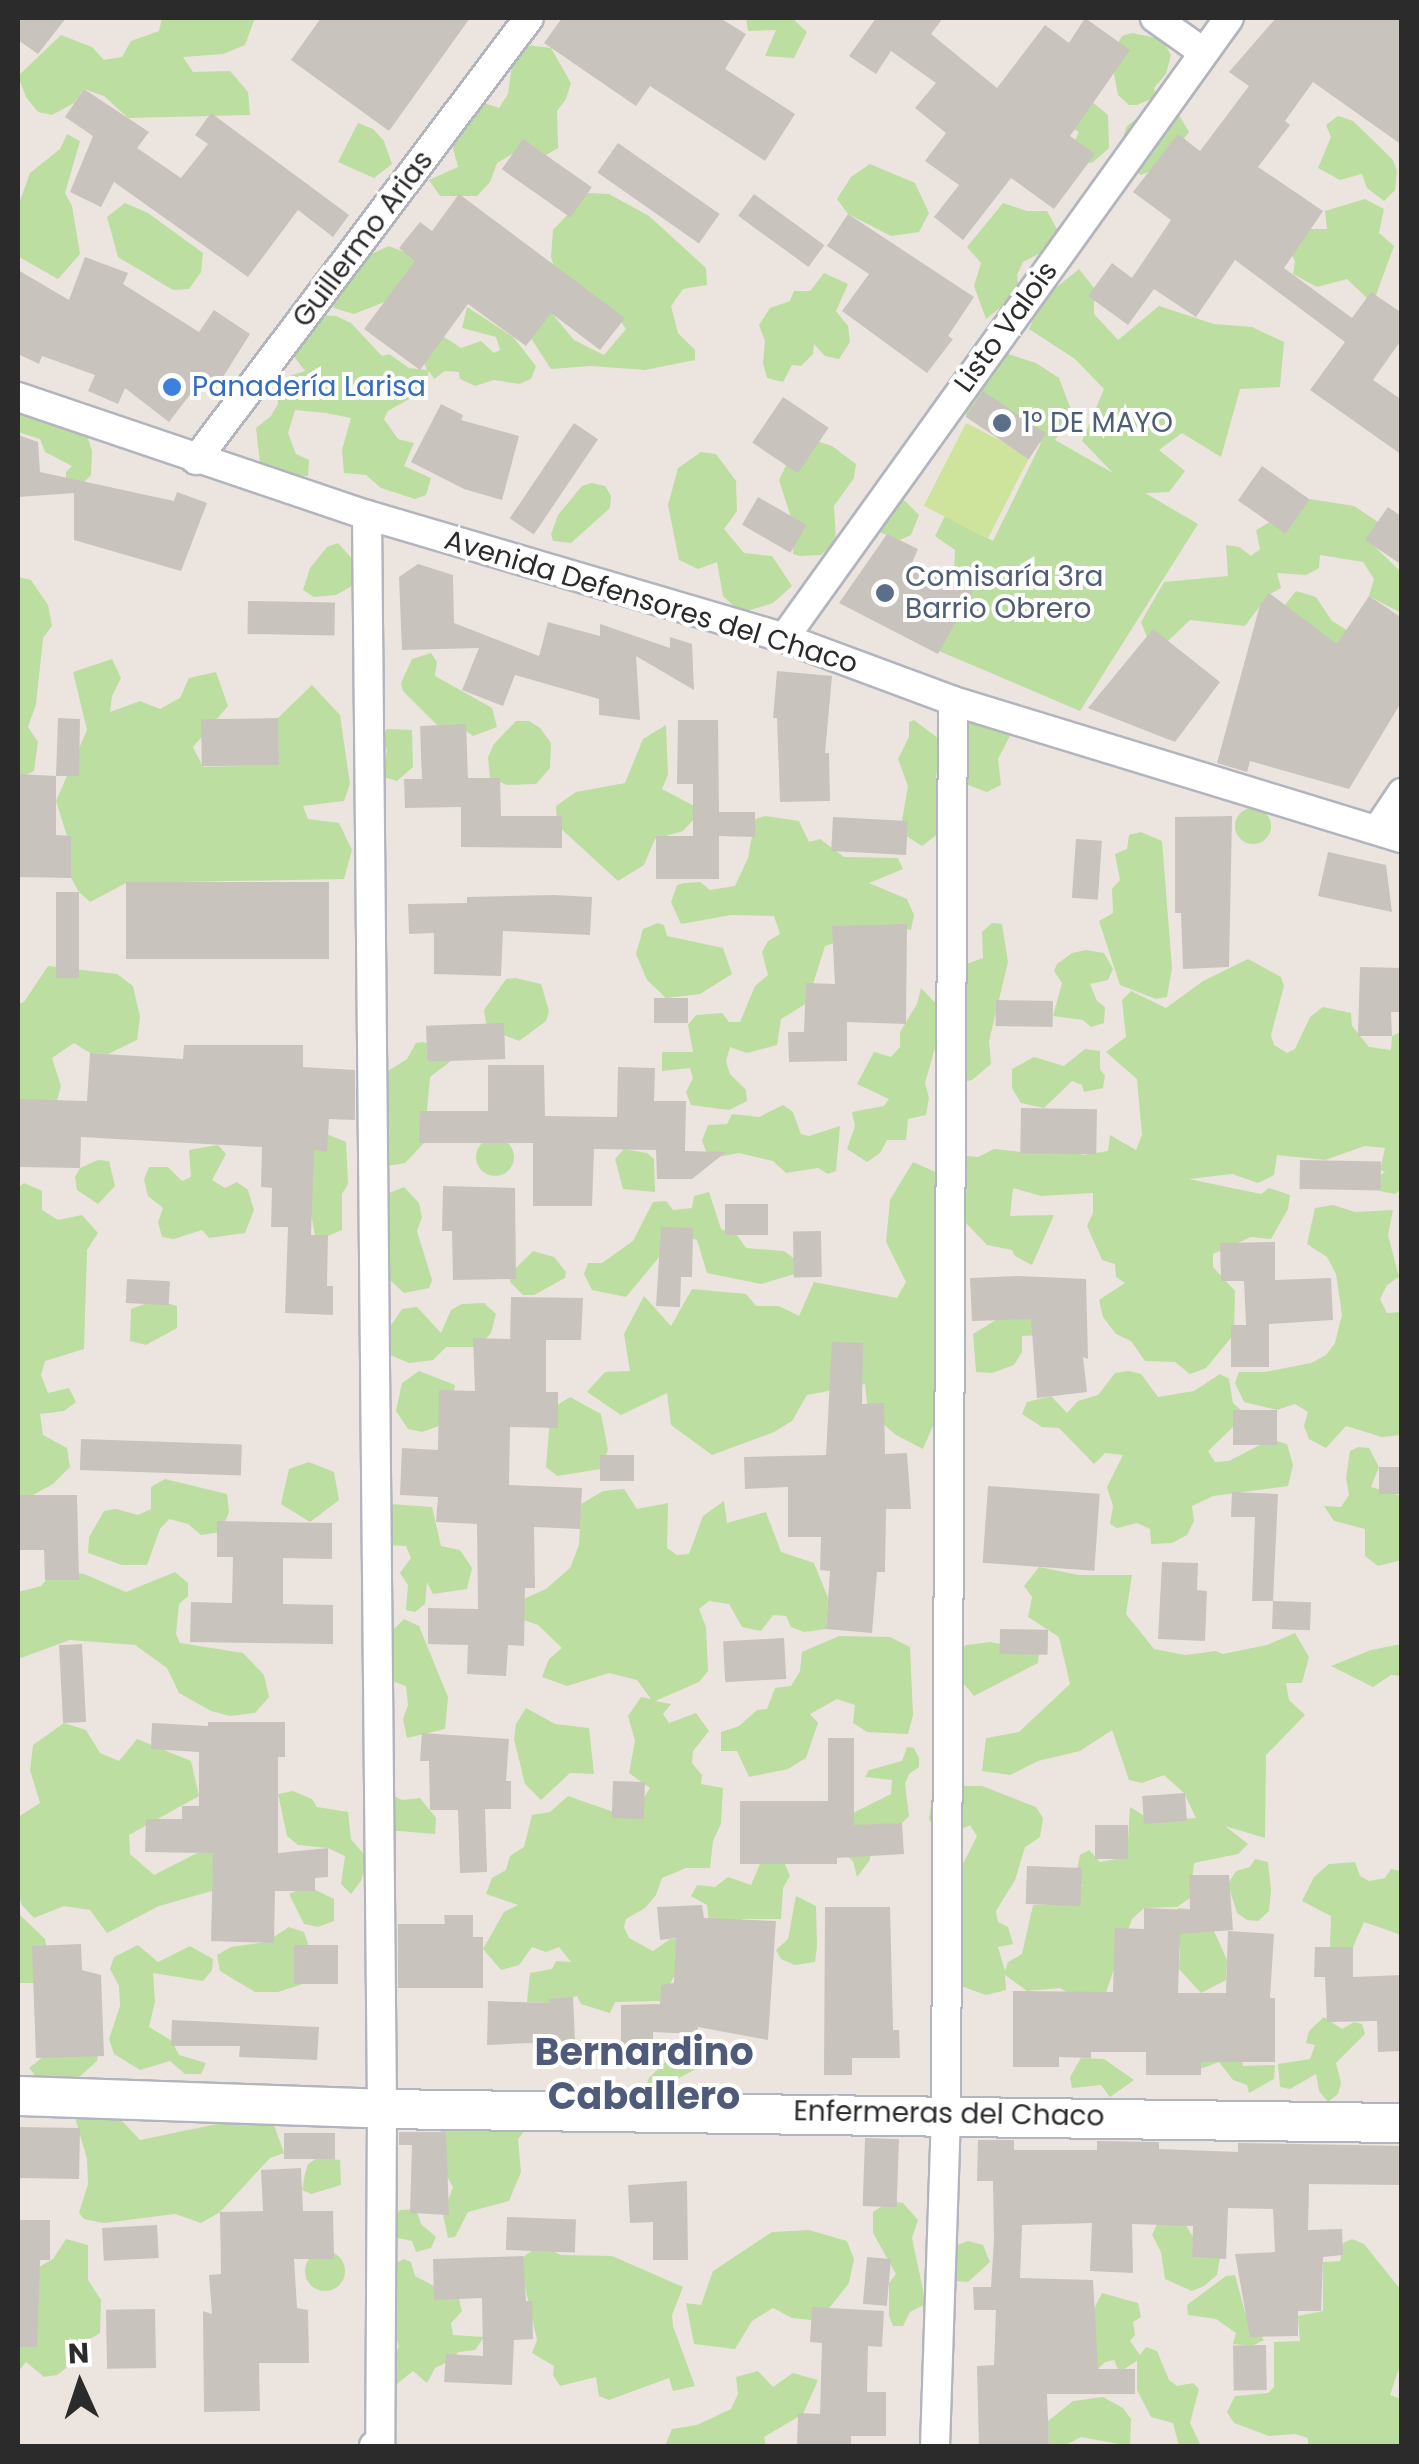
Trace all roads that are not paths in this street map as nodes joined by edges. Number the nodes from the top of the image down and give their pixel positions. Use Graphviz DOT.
graph roads {
  1 [pos="529,18"];
  2 [pos="1155,18"];
  3 [pos="1229,18"];
  4 [pos="1203,52"];
  5 [pos="18,397"];
  6 [pos="196,460"];
  7 [pos="368,515"];
  8 [pos="784,638"];
  9 [pos="952,702"];
  10 [pos="1402,793"];
  11 [pos="1389,834"];
  12 [pos="18,2096"];
  13 [pos="382,2108"];
  14 [pos="946,2113"];
  15 [pos="1402,2123"];
  16 [pos="374,2446"];
  17 [pos="935,2446"];
  1 -- 6 [label="street, Guillermo Arias"];
  2 -- 4 [label="street"];
  3 -- 4 [label="street, Listo Valois"];
  4 -- 8 [label="street, Listo Valois"];
  5 -- 6 [label="street, Avenida Defensores del Chaco"];
  6 -- 7 [label="street, Avenida Defensores del Chaco"];
  7 -- 8 [label="street, Avenida Defensores del Chaco"];
  7 -- 13 [label="street"];
  8 -- 9 [label="street, Avenida Defensores del Chaco"];
  9 -- 11 [label="street, Avenida Defensores del Chaco"];
  9 -- 14 [label="street"];
  10 -- 11 [label="street"];
  12 -- 13 [label="main road, Enfermeras del Chaco"];
  13 -- 14 [label="main road, Enfermeras del Chaco"];
  13 -- 16 [label="street"];
  14 -- 15 [label="main road, Enfermeras del Chaco"];
  14 -- 17 [label="street"];
}
